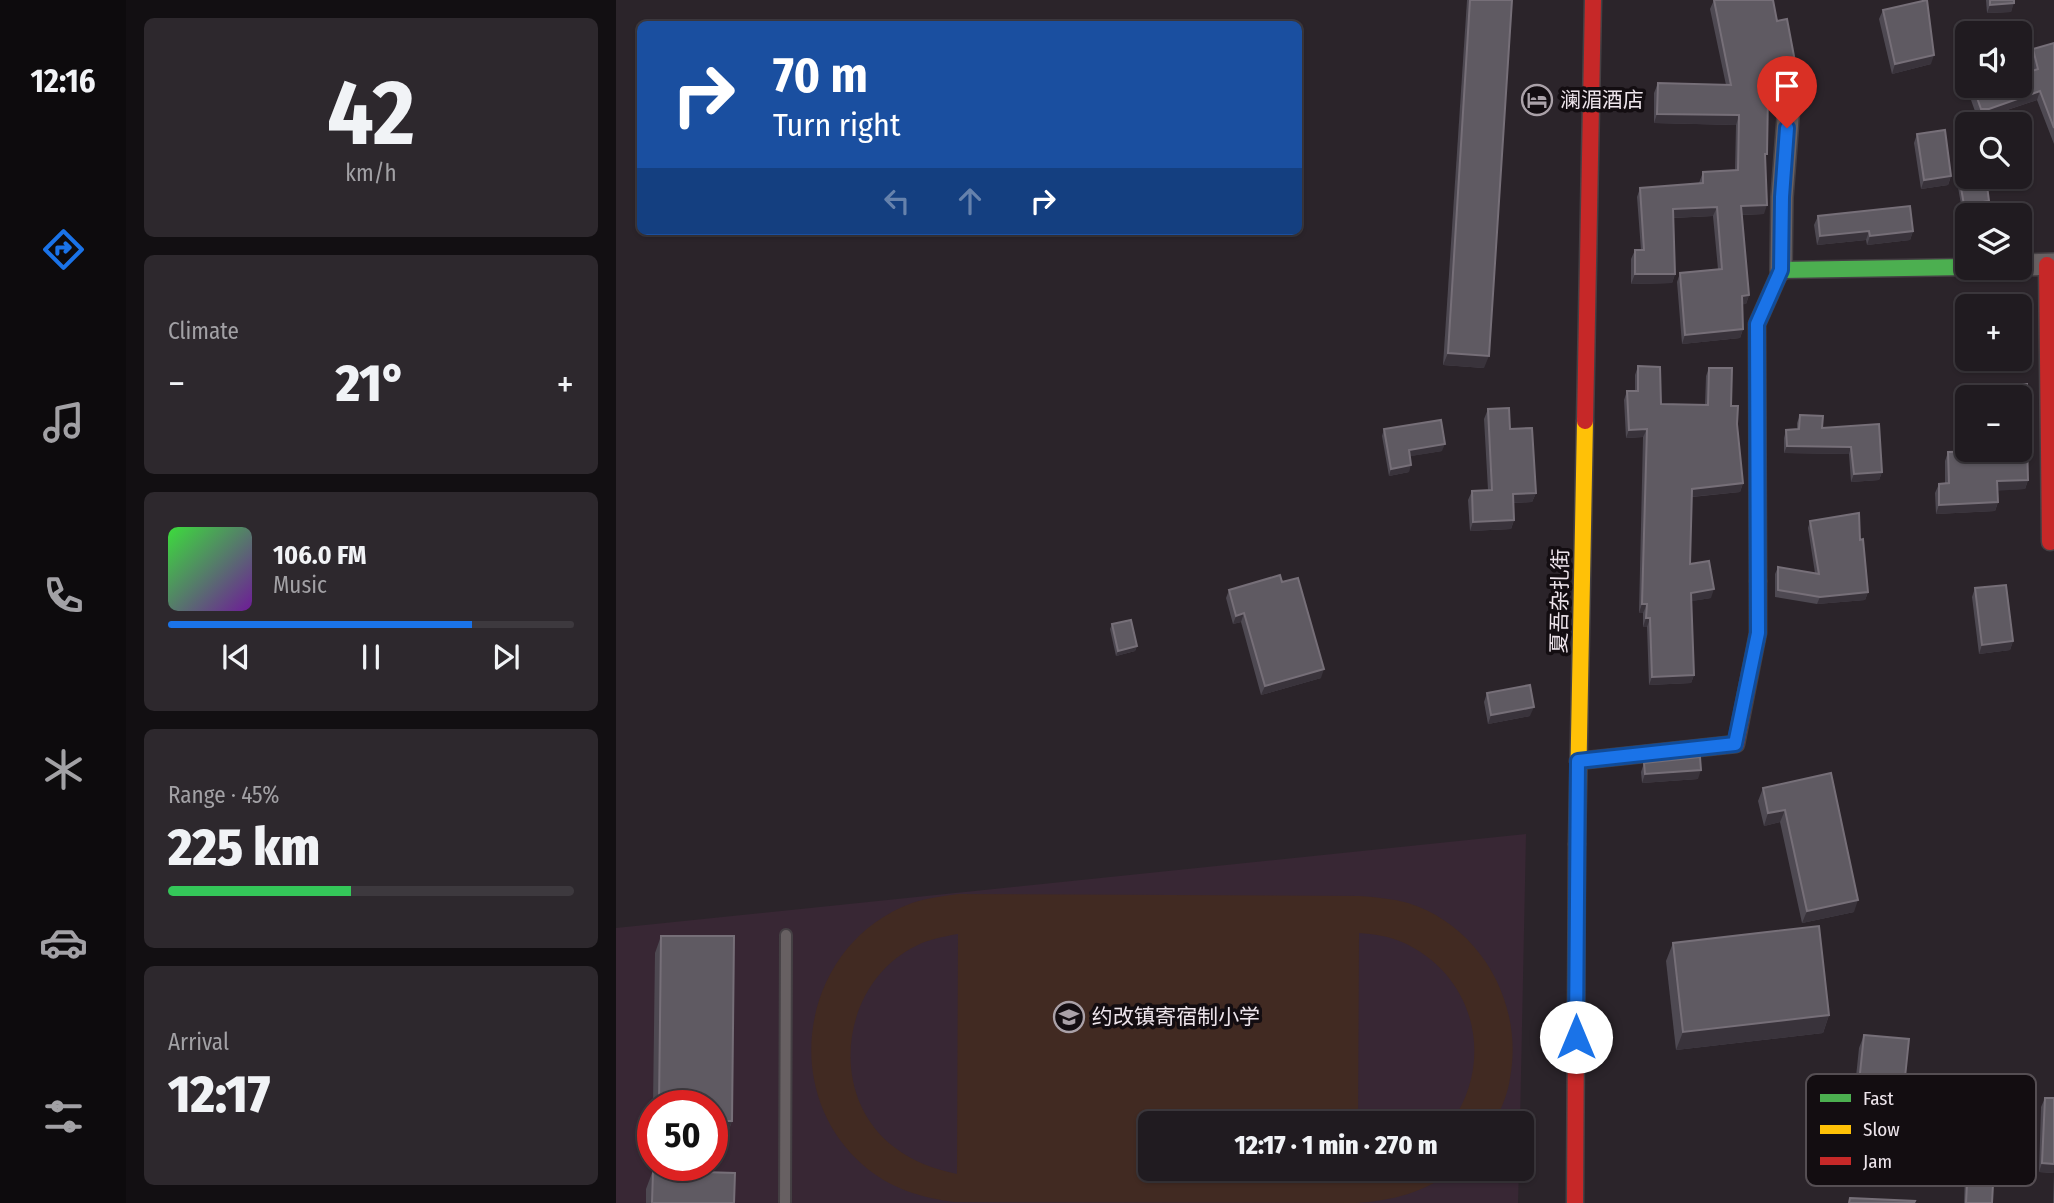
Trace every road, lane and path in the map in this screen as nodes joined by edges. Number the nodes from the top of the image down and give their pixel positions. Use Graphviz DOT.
graph roads {
  1 [pos="1593,0"];
  2 [pos="1789,105"];
  3 [pos="2050,264"];
  4 [pos="2032,265"];
  5 [pos="1955,267"];
  6 [pos="1781,270"];
  7 [pos="2050,542"];
  8 [pos="1578,761"];
  9 [pos="786,935"];
  10 [pos="785,1203"];
  11 [pos="1575,1203"];
  1 -- 8 [label="main road, 夏吾杂扎街"];
  2 -- 6 [label="street"];
  3 -- 4 [label="street"];
  3 -- 7 [label="main road"];
  5 -- 6 [label="main road"];
  6 -- 8 [label="main road"];
  8 -- 11 [label="main road, 夏吾杂扎街"];
  9 -- 10 [label="lane"];
}
